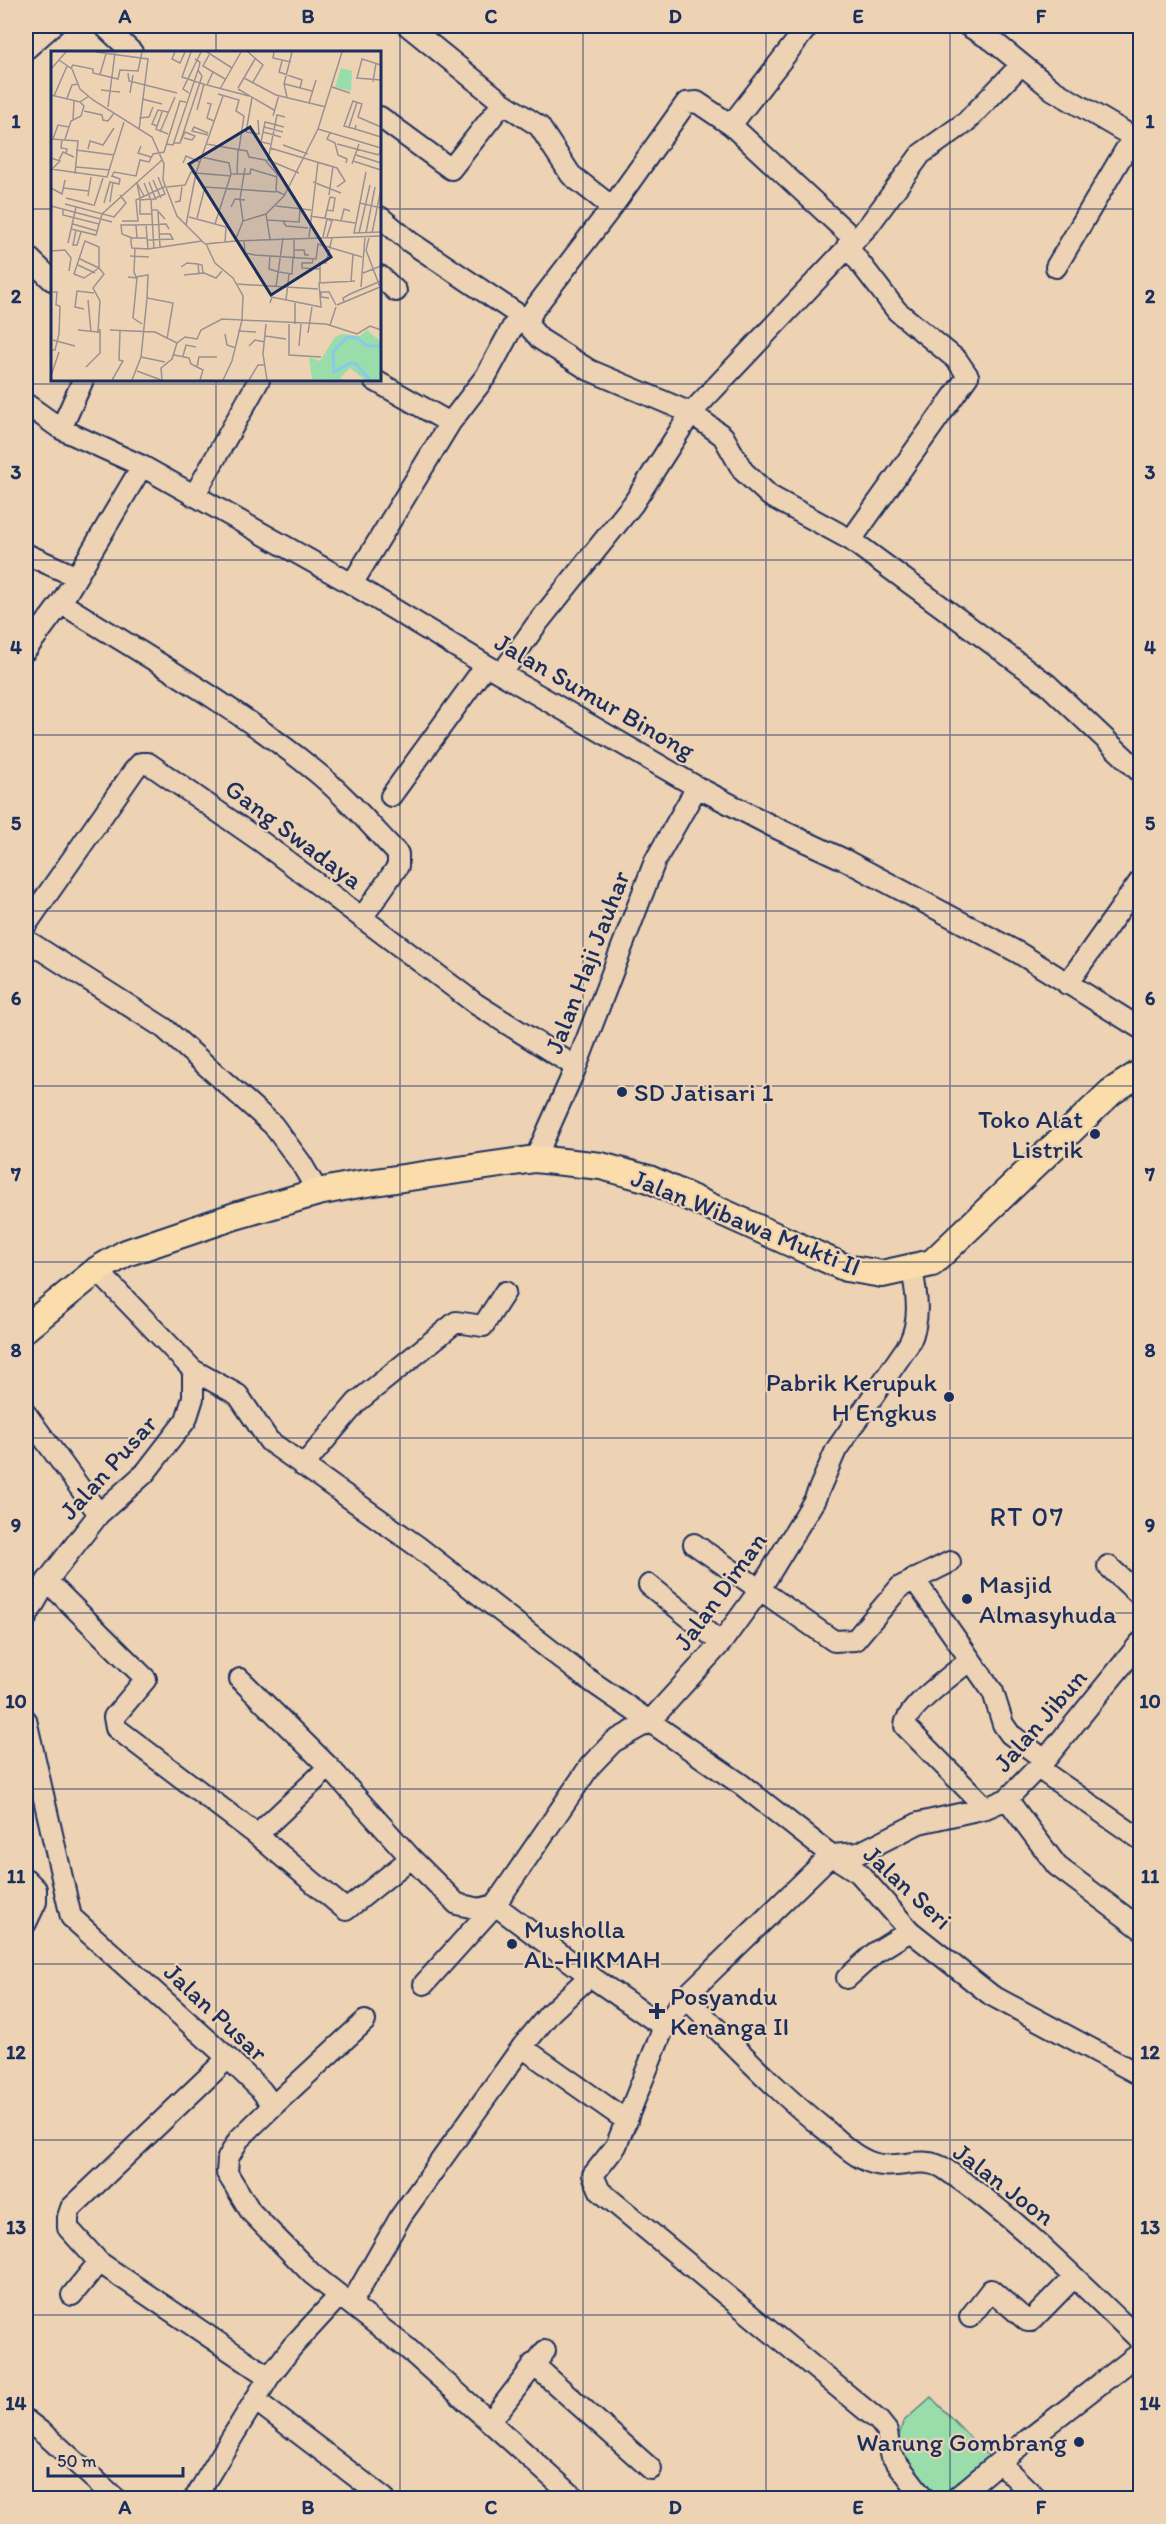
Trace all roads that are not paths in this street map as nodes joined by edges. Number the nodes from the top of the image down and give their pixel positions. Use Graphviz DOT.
graph roads {
  1 [pos="52,26"];
  2 [pos="104,26"];
  3 [pos="408,26"];
  4 [pos="808,26"];
  5 [pos="968,26"];
  6 [pos="26,49"];
  7 [pos="131,51"];
  8 [pos="1021,65"];
  9 [pos="503,103"];
  10 [pos="381,118"];
  11 [pos="731,125"];
  12 [pos="1137,139"];
  13 [pos="612,207"];
  14 [pos="381,218"];
  15 [pos="851,242"];
  16 [pos="26,255"];
  17 [pos="1056,267"];
  18 [pos="381,277"];
  19 [pos="51,279"];
  20 [pos="396,291"];
  21 [pos="522,320"];
  22 [pos="83,381"];
  23 [pos="258,381"];
  24 [pos="376,381"];
  25 [pos="26,404"];
  26 [pos="691,413"];
  27 [pos="450,423"];
  28 [pos="61,429"];
  29 [pos="142,466"];
  30 [pos="194,496"];
  31 [pos="851,540"];
  32 [pos="26,554"];
  33 [pos="75,576"];
  34 [pos="352,584"];
  35 [pos="61,603"];
  36 [pos="26,650"];
  37 [pos="494,669"];
  38 [pos="1140,772"];
  39 [pos="698,787"];
  40 [pos="391,796"];
  41 [pos="1140,881"];
  42 [pos="362,918"];
  43 [pos="26,926"];
  44 [pos="26,940"];
  45 [pos="1067,984"];
  46 [pos="1140,1028"];
  47 [pos="576,1067"];
  48 [pos="1140,1073"];
  49 [pos="535,1159"];
  50 [pos="318,1192"];
  51 [pos="912,1269"];
  52 [pos="98,1270"];
  53 [pos="505,1292"];
  54 [pos="26,1328"];
  55 [pos="193,1370"];
  56 [pos="26,1414"];
  57 [pos="303,1466"];
  58 [pos="99,1514"];
  59 [pos="693,1544"];
  60 [pos="950,1562"];
  61 [pos="1108,1566"];
  62 [pos="914,1579"];
  63 [pos="47,1581"];
  64 [pos="649,1585"];
  65 [pos="759,1591"];
  66 [pos="1140,1595"];
  67 [pos="26,1618"];
  68 [pos="1140,1642"];
  69 [pos="721,1643"];
  70 [pos="970,1660"];
  71 [pos="240,1679"];
  72 [pos="26,1720"];
  73 [pos="649,1722"];
  74 [pos="1042,1764"];
  75 [pos="329,1767"];
  76 [pos="1007,1799"];
  77 [pos="986,1808"];
  78 [pos="257,1835"];
  79 [pos="1140,1839"];
  80 [pos="831,1855"];
  81 [pos="411,1858"];
  82 [pos="26,1879"];
  83 [pos="495,1905"];
  84 [pos="26,1923"];
  85 [pos="1140,1928"];
  86 [pos="910,1931"];
  87 [pos="590,1976"];
  88 [pos="847,1978"];
  89 [pos="424,1984"];
  90 [pos="685,1997"];
  91 [pos="365,2021"];
  92 [pos="664,2027"];
  93 [pos="522,2047"];
  94 [pos="228,2058"];
  95 [pos="1140,2075"];
  96 [pos="273,2106"];
  97 [pos="627,2121"];
  98 [pos="99,2262"];
  99 [pos="1074,2277"];
  100 [pos="72,2295"];
  101 [pos="345,2300"];
  102 [pos="970,2317"];
  103 [pos="1140,2340"];
  104 [pos="1140,2353"];
  105 [pos="269,2377"];
  106 [pos="255,2400"];
  107 [pos="26,2420"];
  108 [pos="490,2422"];
  109 [pos="999,2462"];
  110 [pos="651,2469"];
  111 [pos="102,2494"];
  112 [pos="195,2499"];
  113 [pos="384,2499"];
  114 [pos="575,2499"];
  115 [pos="924,2499"];
  116 [pos="956,2499"];
  117 [pos="1036,2499"];
  1 -- 6 [label="street"];
  2 -- 7 [label="street"];
  3 -- 9 [label="street"];
  4 -- 11 [label="street"];
  5 -- 8 [label="street"];
  8 -- 12 [label="street"];
  8 -- 15 [label="street"];
  9 -- 10 [label="street"];
  9 -- 13 [label="street"];
  11 -- 13 [label="street"];
  11 -- 15 [label="street"];
  12 -- 17 [label="street"];
  13 -- 21 [label="street"];
  14 -- 21 [label="street"];
  15 -- 26 [label="street"];
  15 -- 31 [label="street"];
  16 -- 19 [label="street"];
  18 -- 20 [label="street"];
  21 -- 26 [label="street"];
  21 -- 27 [label="street"];
  22 -- 28 [label="street"];
  23 -- 30 [label="street"];
  24 -- 27 [label="street"];
  25 -- 28 [label="street, Jalan Sumur Binong"];
  26 -- 31 [label="street"];
  26 -- 37 [label="street"];
  27 -- 34 [label="street"];
  28 -- 29 [label="street, Jalan Sumur Binong"];
  29 -- 30 [label="street, Jalan Sumur Binong"];
  29 -- 33 [label="street"];
  30 -- 34 [label="street, Jalan Sumur Binong"];
  31 -- 38 [label="street"];
  32 -- 33 [label="street"];
  33 -- 35 [label="street"];
  34 -- 37 [label="street, Jalan Sumur Binong"];
  35 -- 36 [label="street"];
  35 -- 42 [label="street"];
  37 -- 39 [label="street, Jalan Sumur Binong"];
  37 -- 40 [label="street"];
  39 -- 45 [label="street, Jalan Sumur Binong"];
  39 -- 47 [label="street, Jalan Haji Jauhar"];
  41 -- 45 [label="street"];
  42 -- 43 [label="street, Gang Swadaya"];
  42 -- 47 [label="street, Gang Swadaya"];
  44 -- 50 [label="street"];
  45 -- 46 [label="street, Jalan Sumur Binong"];
  47 -- 49 [label="street, Jalan Haji Jauhar"];
  48 -- 51 [label="main road, Jalan Wibawa Mukti II"];
  49 -- 50 [label="main road, Jalan Wibawa Mukti II"];
  49 -- 51 [label="main road, Jalan Wibawa Mukti II"];
  50 -- 52 [label="main road, Jalan Wibawa Mukti II"];
  51 -- 65 [label="street, Jalan Diman"];
  52 -- 54 [label="main road, Jalan Wibawa Mukti II"];
  52 -- 55 [label="street"];
  53 -- 57 [label="street"];
  55 -- 57 [label="street, Jalan Seri"];
  55 -- 58 [label="street, Jalan Pusar"];
  56 -- 58 [label="street"];
  57 -- 73 [label="street, Jalan Seri"];
  58 -- 63 [label="street, Jalan Pusar"];
  59 -- 65 [label="street"];
  60 -- 62 [label="street"];
  61 -- 66 [label="street"];
  62 -- 65 [label="street"];
  62 -- 70 [label="street"];
  63 -- 67 [label="street, Jalan Pusar"];
  63 -- 78 [label="street"];
  64 -- 69 [label="street"];
  65 -- 69 [label="street, Jalan Diman"];
  68 -- 74 [label="street, Jalan Jibun"];
  69 -- 73 [label="street, Jalan Diman"];
  70 -- 74 [label="street"];
  70 -- 77 [label="street"];
  71 -- 75 [label="street"];
  72 -- 94 [label="street, Jalan Pusar"];
  73 -- 80 [label="street, Jalan Seri"];
  73 -- 83 [label="street, Jalan Diman"];
  74 -- 76 [label="street, Jalan Jibun"];
  74 -- 79 [label="street"];
  75 -- 78 [label="street"];
  75 -- 81 [label="street"];
  76 -- 77 [label="street, Jalan Jibun"];
  76 -- 85 [label="street"];
  77 -- 80 [label="street, Jalan Jibun"];
  78 -- 81 [label="street"];
  80 -- 86 [label="street, Jalan Seri"];
  80 -- 90 [label="street"];
  81 -- 83 [label="street"];
  82 -- 84 [label="street"];
  83 -- 87 [label="street"];
  83 -- 89 [label="street, Jalan Diman"];
  86 -- 88 [label="street"];
  86 -- 95 [label="street, Jalan Seri"];
  87 -- 92 [label="street"];
  87 -- 93 [label="street"];
  90 -- 92 [label="street"];
  90 -- 99 [label="street, Jalan Joon"];
  91 -- 96 [label="street"];
  92 -- 97 [label="street"];
  93 -- 97 [label="street"];
  93 -- 101 [label="street"];
  94 -- 96 [label="street, Jalan Pusar"];
  94 -- 98 [label="street"];
  96 -- 101 [label="street"];
  97 -- 115 [label="street"];
  98 -- 100 [label="street"];
  98 -- 105 [label="street"];
  99 -- 102 [label="street"];
  99 -- 103 [label="street, Jalan Joon"];
  101 -- 105 [label="street"];
  101 -- 108 [label="street"];
  104 -- 109 [label="street"];
  105 -- 106 [label="street"];
  106 -- 112 [label="street"];
  106 -- 113 [label="street"];
  107 -- 111 [label="street"];
  108 -- 110 [label="street"];
  108 -- 114 [label="street"];
  109 -- 116 [label="street"];
  109 -- 117 [label="street"];
}
